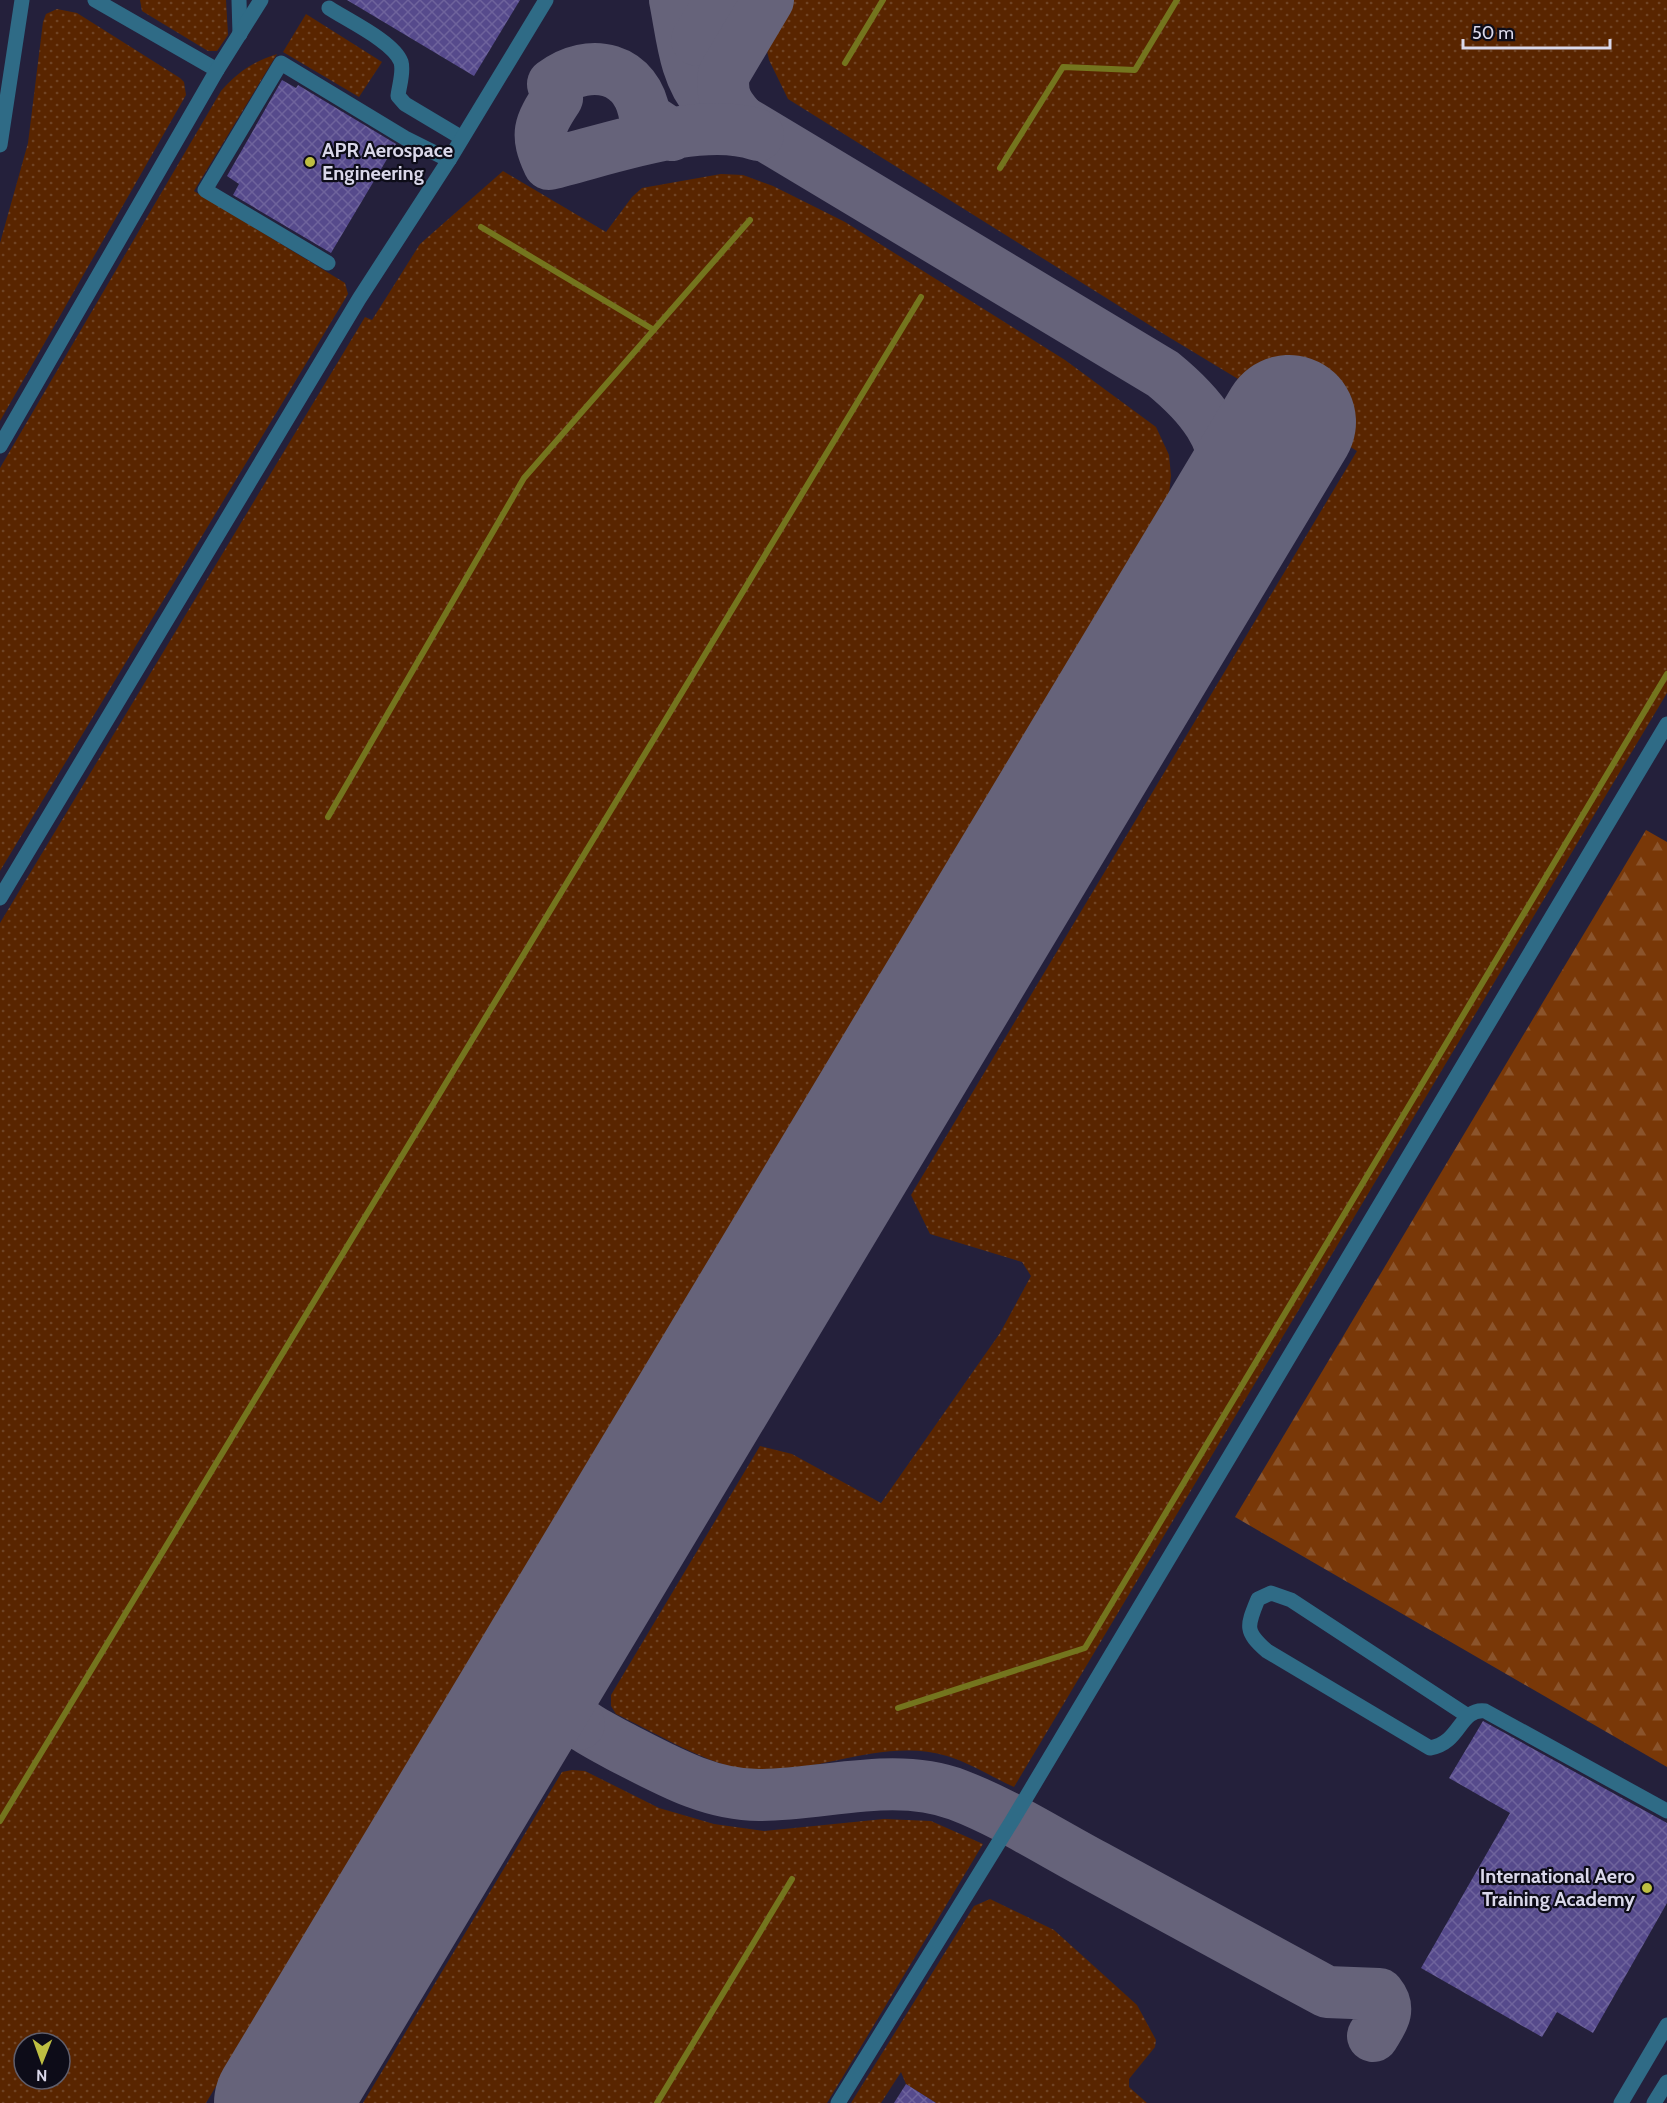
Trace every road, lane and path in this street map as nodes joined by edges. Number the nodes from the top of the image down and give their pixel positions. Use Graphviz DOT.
graph roads {
  1 [pos="32,0"];
  2 [pos="95,0"];
  3 [pos="239,0"];
  4 [pos="261,0"];
  5 [pos="546,0"];
  6 [pos="112,4"];
  7 [pos="21,7"];
  8 [pos="329,8"];
  9 [pos="240,34"];
  10 [pos="217,70"];
  11 [pos="462,138"];
  12 [pos="0,145"];
  13 [pos="449,160"];
  14 [pos="328,263"];
  15 [pos="0,446"];
  16 [pos="1667,724"];
  17 [pos="0,898"];
  18 [pos="1468,1716"];
  19 [pos="1667,1811"];
  20 [pos="1667,2025"];
  21 [pos="1667,2082"];
  22 [pos="838,2103"];
  23 [pos="1621,2103"];
  24 [pos="1654,2103"];
  1 -- 7 [label="street"];
  2 -- 6 [label="street"];
  3 -- 9 [label="street"];
  4 -- 9 [label="street"];
  5 -- 11 [label="street"];
  6 -- 10 [label="street"];
  7 -- 12 [label="street"];
  8 -- 11 [label="street"];
  9 -- 10 [label="street"];
  10 -- 15 [label="street"];
  11 -- 13 [label="street"];
  13 -- 14 [label="street"];
  13 -- 17 [label="street"];
  16 -- 22 [label="street"];
  18 -- 18 [label="street"];
  18 -- 19 [label="street"];
  20 -- 23 [label="street"];
  21 -- 24 [label="street"];
}
